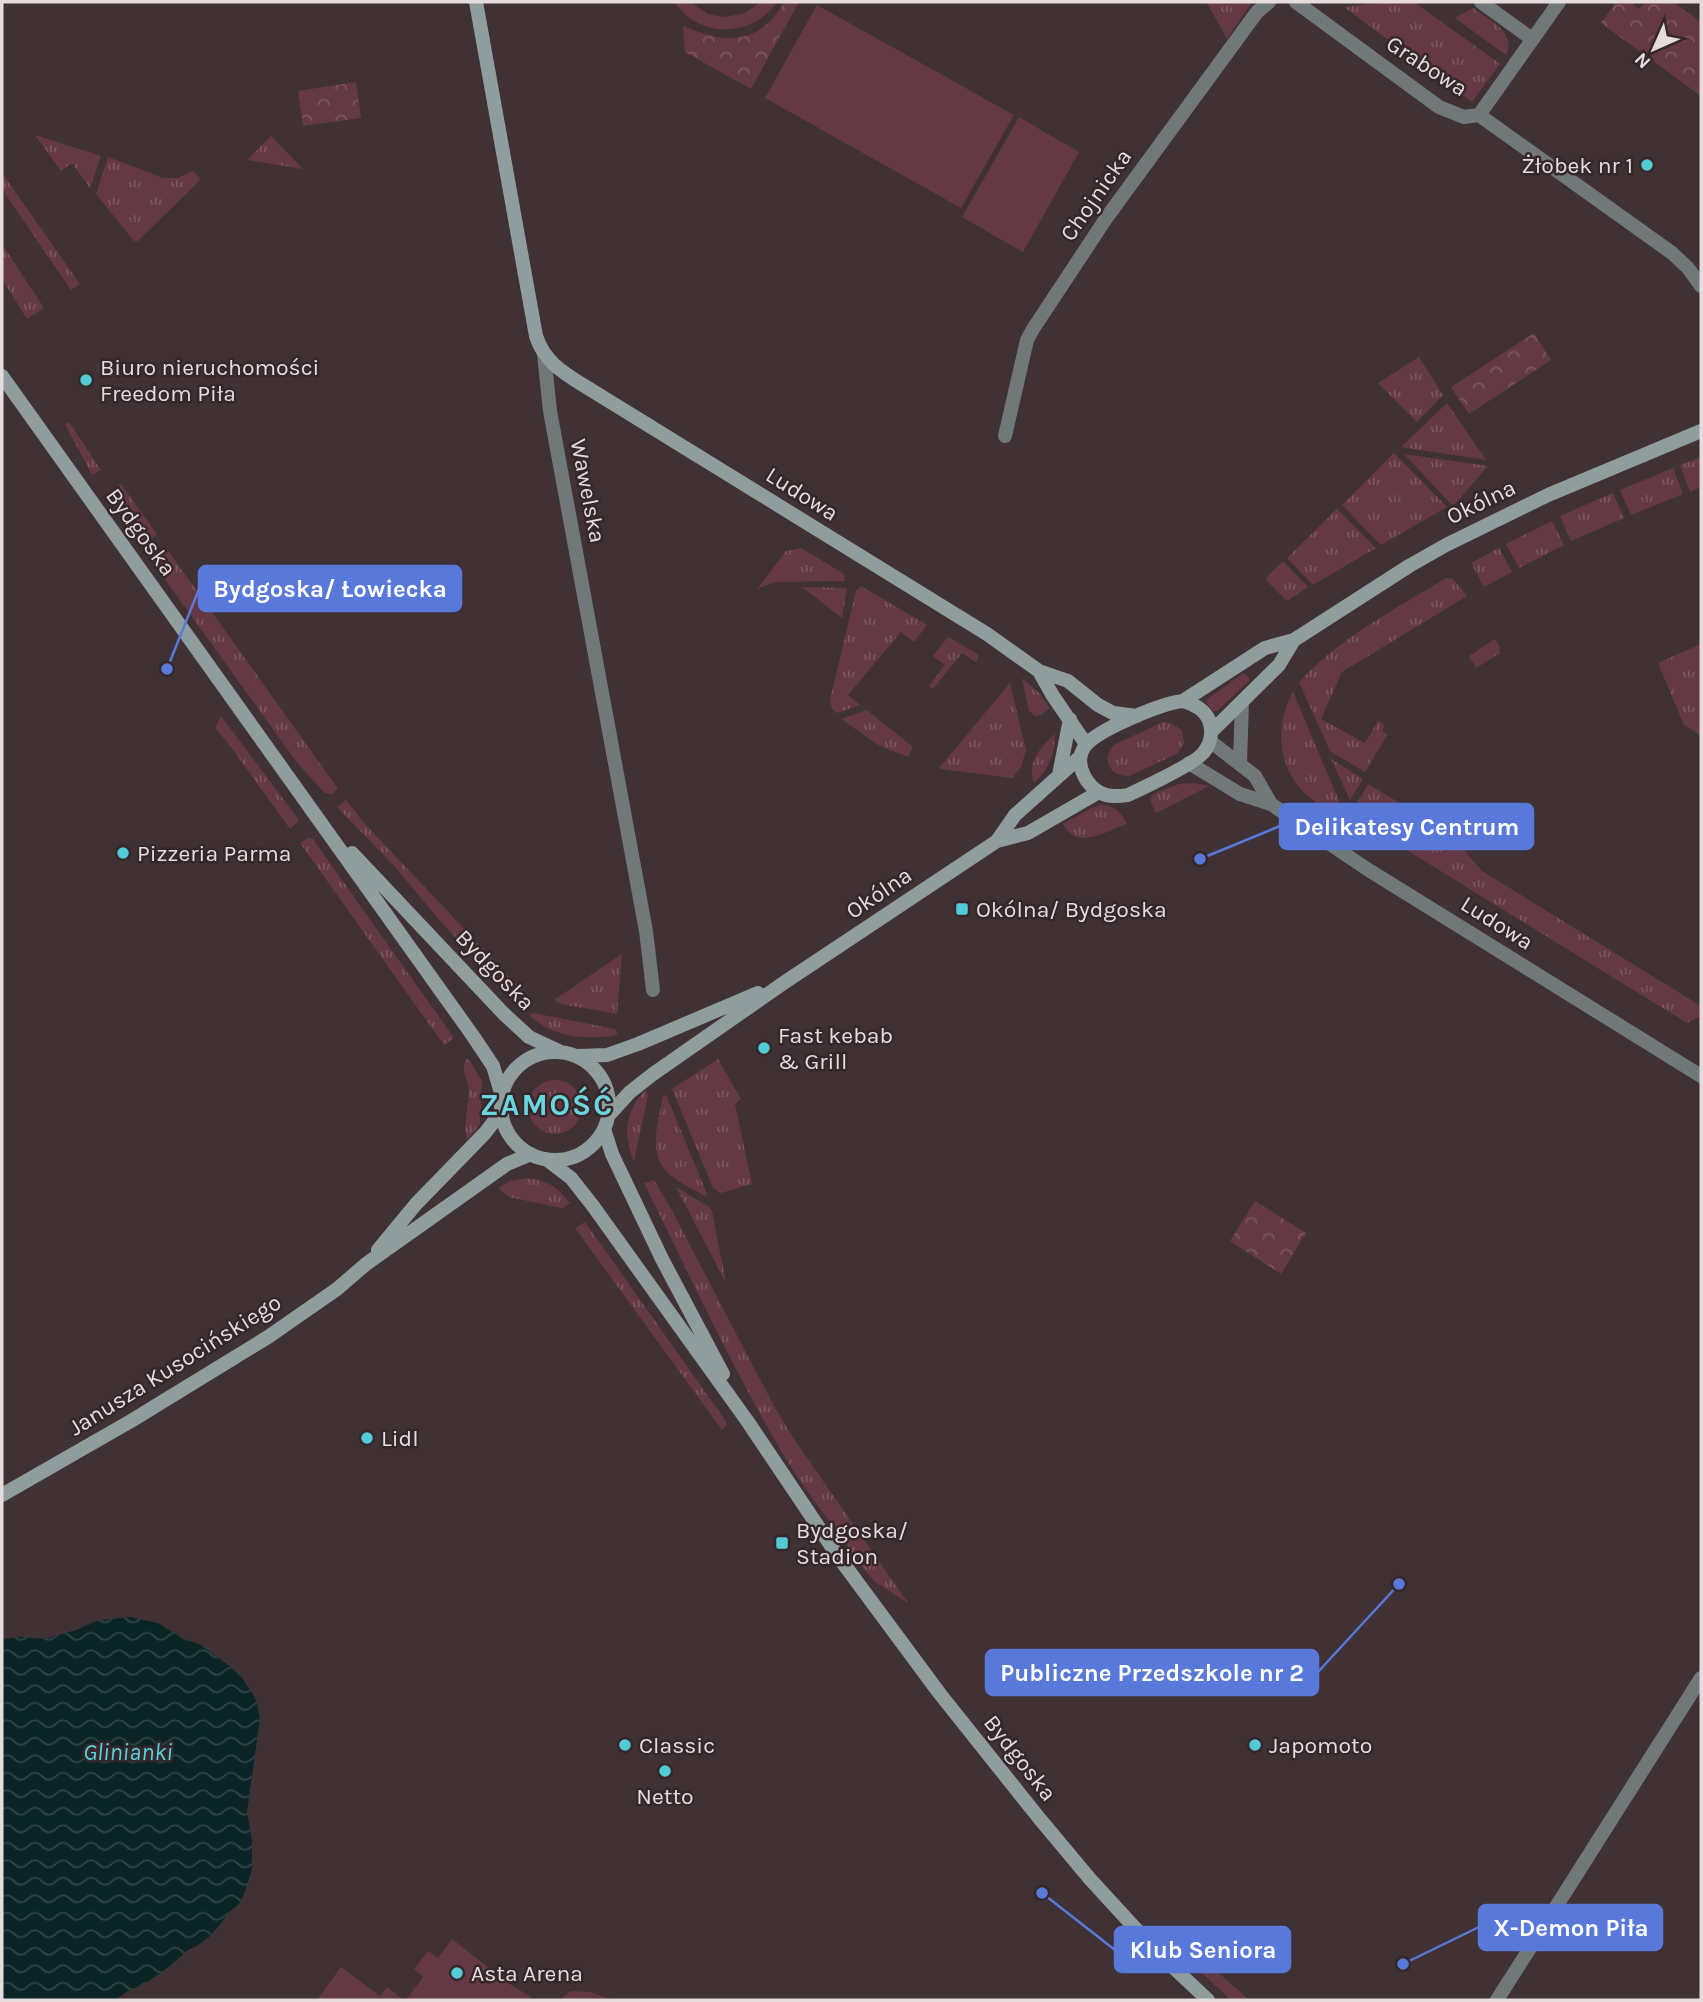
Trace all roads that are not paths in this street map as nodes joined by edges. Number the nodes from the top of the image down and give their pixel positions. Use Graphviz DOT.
graph roads {
  1 [pos="476,2"];
  2 [pos="1269,2"];
  3 [pos="1296,2"];
  4 [pos="1481,2"];
  5 [pos="1559,2"];
  6 [pos="1532,39"];
  7 [pos="1479,116"];
  8 [pos="1701,286"];
  9 [pos="544,354"];
  10 [pos="2,376"];
  11 [pos="1701,431"];
  12 [pos="1005,436"];
  13 [pos="1294,640"];
  14 [pos="1039,670"];
  15 [pos="1183,701"];
  16 [pos="1242,702"];
  17 [pos="1137,716"];
  18 [pos="1070,719"];
  19 [pos="1210,737"];
  20 [pos="1083,751"];
  21 [pos="1189,763"];
  22 [pos="1240,763"];
  23 [pos="1059,775"];
  24 [pos="1099,792"];
  25 [pos="1271,804"];
  26 [pos="317,816"];
  27 [pos="997,841"];
  28 [pos="785,982"];
  29 [pos="653,990"];
  30 [pos="561,1052"];
  31 [pos="577,1056"];
  32 [pos="1701,1076"];
  33 [pos="502,1104"];
  34 [pos="606,1122"];
  35 [pos="531,1154"];
  36 [pos="546,1159"];
  37 [pos="366,1264"];
  38 [pos="748,1422"];
  39 [pos="2,1495"];
  40 [pos="1701,1678"];
  41 [pos="1208,2000"];
  42 [pos="1497,2000"];
  1 -- 9 [label="street, Wawelska"];
  2 -- 12 [label="street, Chojnicka"];
  3 -- 7 [label="street, Grabowa"];
  4 -- 6 [label="street"];
  5 -- 6 [label="street"];
  6 -- 7 [label="street"];
  7 -- 8 [label="street, Grabowa"];
  9 -- 14 [label="street, Ludowa"];
  9 -- 29 [label="street, Wawelska"];
  10 -- 26 [label="street, Bydgoska"];
  11 -- 13 [label="street, Okólna"];
  13 -- 15 [label="street, Okólna"];
  13 -- 16 [label="street, Okólna"];
  14 -- 17 [label="street, Ludowa"];
  14 -- 18 [label="street, Ludowa"];
  15 -- 17 [label="street, Okólna"];
  15 -- 19 [label="street"];
  16 -- 19 [label="street, Okólna"];
  16 -- 22 [label="street"];
  17 -- 20 [label="street, Okólna"];
  18 -- 20 [label="street, Ludowa"];
  18 -- 23 [label="street"];
  19 -- 21 [label="street, Okólna"];
  19 -- 22 [label="street, Ludowa"];
  20 -- 23 [label="street, Okólna"];
  20 -- 24 [label="street, Ludowa"];
  21 -- 24 [label="street, Okólna"];
  21 -- 25 [label="street, Ludowa"];
  22 -- 25 [label="street, Ludowa"];
  23 -- 27 [label="street, Okólna"];
  24 -- 27 [label="street, Okólna"];
  25 -- 32 [label="street, Ludowa"];
  26 -- 30 [label="street, Bydgoska"];
  26 -- 33 [label="street, Bydgoska"];
  27 -- 28 [label="street, Okólna"];
  28 -- 31 [label="street, Okólna"];
  28 -- 34 [label="street, Okólna"];
  30 -- 31 [label="street"];
  30 -- 33 [label="street"];
  31 -- 34 [label="street"];
  33 -- 35 [label="street"];
  33 -- 37 [label="street, Janusza Kusocińskiego"];
  34 -- 36 [label="street"];
  34 -- 38 [label="street, Bydgoska"];
  35 -- 36 [label="street"];
  35 -- 37 [label="street, Janusza Kusocińskiego"];
  36 -- 38 [label="street, Bydgoska"];
  37 -- 39 [label="street, Janusza Kusocińskiego"];
  38 -- 41 [label="street, Bydgoska"];
  40 -- 42 [label="street"];
}
